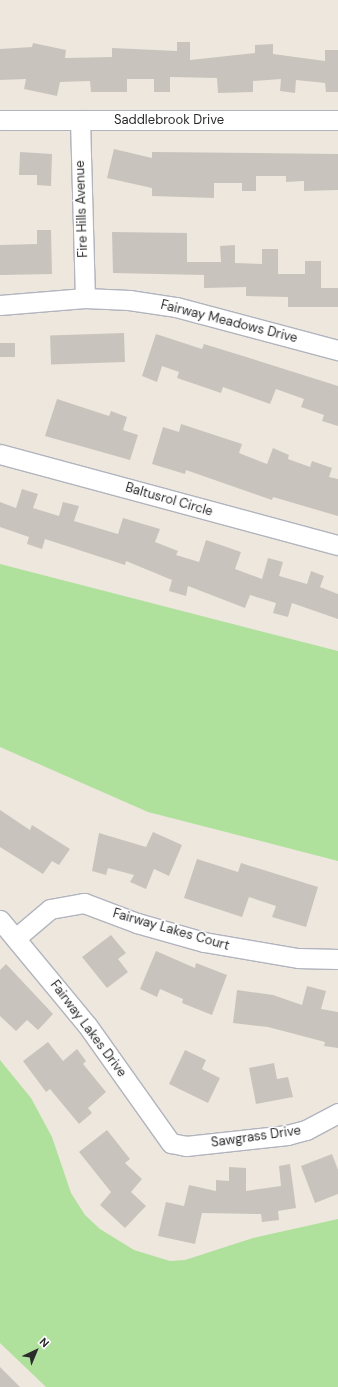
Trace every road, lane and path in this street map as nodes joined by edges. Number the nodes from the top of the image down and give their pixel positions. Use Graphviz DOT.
graph roads {
  1 [pos="0,120"];
  2 [pos="80,120"];
  3 [pos="338,120"];
  4 [pos="85,298"];
  5 [pos="0,305"];
  6 [pos="338,350"];
  7 [pos="0,454"];
  8 [pos="338,545"];
  9 [pos="0,920"];
  10 [pos="17,937"];
  11 [pos="338,959"];
  12 [pos="338,1113"];
  13 [pos="171,1143"];
  1 -- 2 [label="street, Saddlebrook Drive"];
  2 -- 3 [label="street, Saddlebrook Drive"];
  2 -- 4 [label="street, Fire Hills Avenue"];
  4 -- 5 [label="street, Fairway Meadows Drive"];
  4 -- 6 [label="street, Fairway Meadows Drive"];
  7 -- 8 [label="street, Baltusrol Circle"];
  9 -- 10 [label="street, Fairway Lakes Drive"];
  10 -- 11 [label="street, Fairway Lakes Court"];
  10 -- 13 [label="street, Fairway Lakes Drive"];
  12 -- 13 [label="street, Sawgrass Drive"];
}
